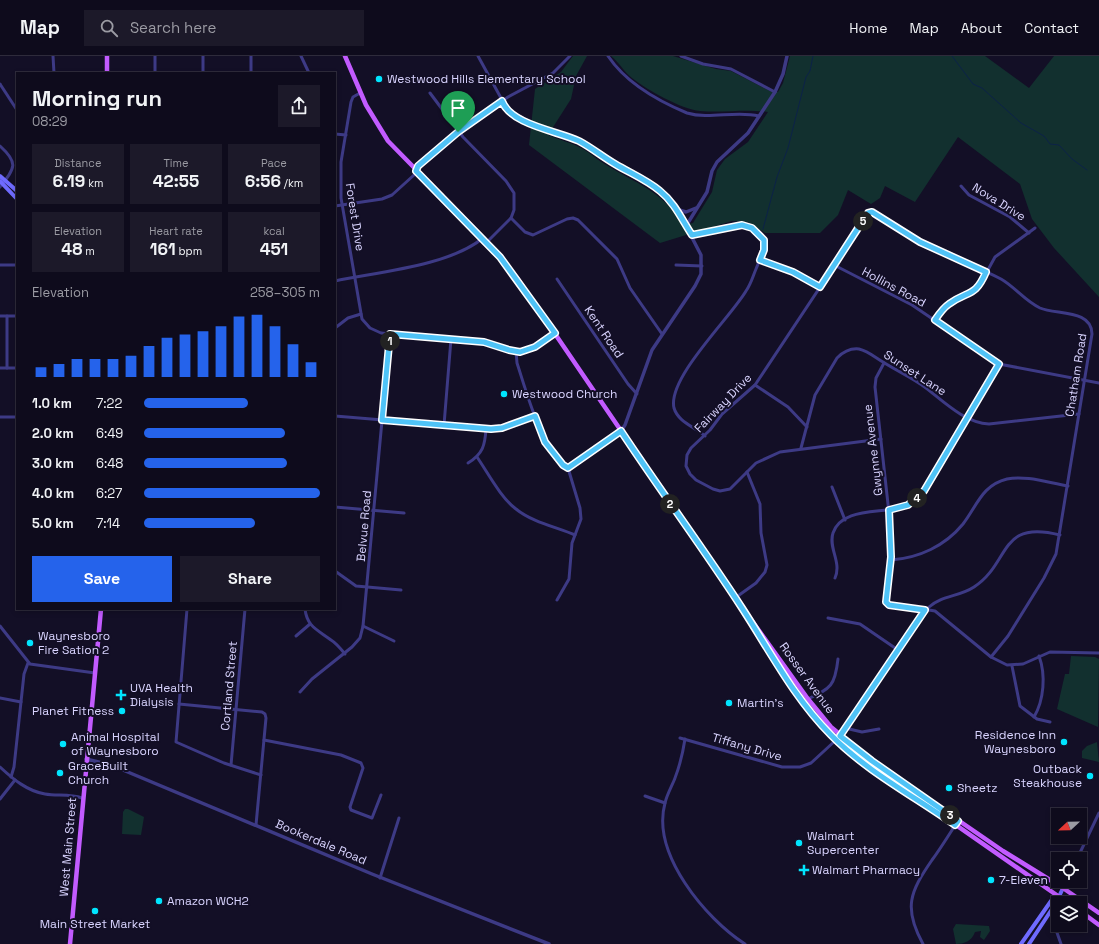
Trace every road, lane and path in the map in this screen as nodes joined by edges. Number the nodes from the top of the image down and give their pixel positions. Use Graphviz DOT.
graph roads {
  1 [pos="53,56"];
  2 [pos="107,56"];
  3 [pos="155,56"];
  4 [pos="203,56"];
  5 [pos="251,56"];
  6 [pos="301,56"];
  7 [pos="345,56"];
  8 [pos="478,56"];
  9 [pos="570,56"];
  10 [pos="608,56"];
  11 [pos="681,56"];
  12 [pos="786,56"];
  13 [pos="54,72"];
  14 [pos="107,72"];
  15 [pos="155,72"];
  16 [pos="203,72"];
  17 [pos="251,72"];
  18 [pos="309,72"];
  19 [pos="0,84"];
  20 [pos="430,92"];
  21 [pos="775,92"];
  22 [pos="360,93"];
  23 [pos="502,101"];
  24 [pos="16,108"];
  25 [pos="759,116"];
  26 [pos="458,132"];
  27 [pos="336,134"];
  28 [pos="346,135"];
  29 [pos="0,146"];
  30 [pos="416,171"];
  31 [pos="0,176"];
  32 [pos="2,183"];
  33 [pos="961,186"];
  34 [pos="16,190"];
  35 [pos="16,198"];
  36 [pos="343,205"];
  37 [pos="336,206"];
  38 [pos="697,208"];
  39 [pos="676,209"];
  40 [pos="872,212"];
  41 [pos="511,218"];
  42 [pos="686,226"];
  43 [pos="1035,228"];
  44 [pos="1029,233"];
  45 [pos="692,235"];
  46 [pos="485,240"];
  47 [pos="760,260"];
  48 [pos="0,265"];
  49 [pos="16,265"];
  50 [pos="676,265"];
  51 [pos="834,265"];
  52 [pos="702,266"];
  53 [pos="986,272"];
  54 [pos="356,277"];
  55 [pos="557,279"];
  56 [pos="336,281"];
  57 [pos="820,287"];
  58 [pos="361,314"];
  59 [pos="0,316"];
  60 [pos="7,316"];
  61 [pos="16,316"];
  62 [pos="935,320"];
  63 [pos="336,327"];
  64 [pos="555,333"];
  65 [pos="390,334"];
  66 [pos="662,334"];
  67 [pos="451,339"];
  68 [pos="516,351"];
  69 [pos="884,363"];
  70 [pos="999,364"];
  71 [pos="0,368"];
  72 [pos="7,368"];
  73 [pos="16,368"];
  74 [pos="1085,381"];
  75 [pos="1099,383"];
  76 [pos="756,385"];
  77 [pos="637,394"];
  78 [pos="1079,414"];
  79 [pos="336,416"];
  80 [pos="535,416"];
  81 [pos="0,417"];
  82 [pos="16,417"];
  83 [pos="967,417"];
  84 [pos="382,420"];
  85 [pos="444,425"];
  86 [pos="806,427"];
  87 [pos="486,429"];
  88 [pos="621,431"];
  89 [pos="705,436"];
  90 [pos="881,439"];
  91 [pos="801,448"];
  92 [pos="477,457"];
  93 [pos="468,463"];
  94 [pos="568,468"];
  95 [pos="747,472"];
  96 [pos="1068,486"];
  97 [pos="832,487"];
  98 [pos="336,507"];
  99 [pos="374,510"];
  100 [pos="889,510"];
  101 [pos="404,513"];
  102 [pos="845,520"];
  103 [pos="575,535"];
  104 [pos="1060,535"];
  105 [pos="891,560"];
  106 [pos="336,572"];
  107 [pos="835,578"];
  108 [pos="367,587"];
  109 [pos="401,590"];
  110 [pos="735,598"];
  111 [pos="557,600"];
  112 [pos="100,610"];
  113 [pos="187,610"];
  114 [pos="245,610"];
  115 [pos="305,610"];
  116 [pos="743,610"];
  117 [pos="925,610"];
  118 [pos="828,618"];
  119 [pos="310,624"];
  120 [pos="363,626"];
  121 [pos="0,627"];
  122 [pos="296,636"];
  123 [pos="394,641"];
  124 [pos="898,650"];
  125 [pos="345,654"];
  126 [pos="1099,654"];
  127 [pos="1039,656"];
  128 [pos="992,657"];
  129 [pos="838,659"];
  130 [pos="28,662"];
  131 [pos="1012,666"];
  132 [pos="94,673"];
  133 [pos="300,692"];
  134 [pos="0,698"];
  135 [pos="808,699"];
  136 [pos="21,702"];
  137 [pos="803,702"];
  138 [pos="178,704"];
  139 [pos="236,710"];
  140 [pos="1034,717"];
  141 [pos="1050,722"];
  142 [pos="845,728"];
  143 [pos="879,729"];
  144 [pos="680,738"];
  145 [pos="838,738"];
  146 [pos="685,739"];
  147 [pos="264,740"];
  148 [pos="86,759"];
  149 [pos="231,765"];
  150 [pos="0,767"];
  151 [pos="11,776"];
  152 [pos="261,776"];
  153 [pos="15,780"];
  154 [pos="381,795"];
  155 [pos="645,796"];
  156 [pos="82,798"];
  157 [pos="0,799"];
  158 [pos="665,803"];
  159 [pos="1099,813"];
  160 [pos="399,818"];
  161 [pos="1098,818"];
  162 [pos="957,823"];
  163 [pos="256,825"];
  164 [pos="1081,852"];
  165 [pos="380,878"];
  166 [pos="1051,881"];
  167 [pos="1063,888"];
  168 [pos="1058,895"];
  169 [pos="1099,913"];
  170 [pos="1087,916"];
  171 [pos="1099,925"];
  172 [pos="1056,932"];
  173 [pos="70,944"];
  174 [pos="549,944"];
  175 [pos="745,944"];
  176 [pos="923,944"];
  177 [pos="1022,944"];
  178 [pos="1029,944"];
  179 [pos="1060,944"];
  1 -- 13 [label="street"];
  2 -- 14 [label="main road"];
  3 -- 15 [label="street"];
  4 -- 16 [label="street"];
  5 -- 17 [label="street"];
  6 -- 18 [label="street"];
  7 -- 22 [label="main road, Rosser Avenue"];
  8 -- 23 [label="street"];
  9 -- 23 [label="street"];
  10 -- 25 [label="street"];
  11 -- 21 [label="street"];
  12 -- 21 [label="street"];
  19 -- 24 [label="street"];
  20 -- 26 [label="street"];
  21 -- 25 [label="street"];
  22 -- 28 [label="street, Forest Drive"];
  22 -- 30 [label="main road, Rosser Avenue"];
  23 -- 26 [label="street"];
  23 -- 39 [label="street"];
  25 -- 38 [label="street"];
  26 -- 30 [label="street"];
  26 -- 41 [label="street"];
  27 -- 28 [label="street"];
  28 -- 36 [label="street, Forest Drive"];
  29 -- 32 [label="street"];
  30 -- 36 [label="street"];
  30 -- 46 [label="main road, Rosser Avenue"];
  31 -- 32 [label="main road"];
  32 -- 34 [label="main road"];
  32 -- 35 [label="main road"];
  33 -- 44 [label="street, Nova Drive"];
  36 -- 37 [label="street"];
  36 -- 54 [label="street, Forest Drive"];
  38 -- 39 [label="street"];
  38 -- 42 [label="street"];
  39 -- 42 [label="street"];
  40 -- 51 [label="street, Fairway Drive"];
  40 -- 53 [label="street, Chatham Road"];
  41 -- 46 [label="street"];
  41 -- 66 [label="street"];
  42 -- 45 [label="street"];
  43 -- 44 [label="street"];
  44 -- 53 [label="street"];
  45 -- 47 [label="street"];
  45 -- 52 [label="street"];
  46 -- 54 [label="street"];
  46 -- 64 [label="main road, Rosser Avenue"];
  47 -- 57 [label="street"];
  47 -- 89 [label="street"];
  48 -- 49 [label="street"];
  50 -- 52 [label="street"];
  51 -- 57 [label="street, Fairway Drive"];
  51 -- 62 [label="street, Hollins Road"];
  52 -- 66 [label="street"];
  53 -- 62 [label="street"];
  53 -- 74 [label="street, Chatham Road"];
  54 -- 56 [label="street"];
  54 -- 58 [label="street, Forest Drive"];
  55 -- 77 [label="street, Kent Road"];
  57 -- 76 [label="street, Fairway Drive"];
  58 -- 63 [label="street"];
  58 -- 65 [label="street"];
  59 -- 60 [label="street"];
  60 -- 61 [label="street"];
  60 -- 72 [label="street"];
  62 -- 70 [label="street, Hollins Road"];
  64 -- 68 [label="street"];
  64 -- 88 [label="main road, Rosser Avenue"];
  65 -- 67 [label="street"];
  65 -- 84 [label="street, Belvue Road"];
  66 -- 77 [label="street"];
  67 -- 68 [label="street"];
  67 -- 85 [label="street"];
  68 -- 80 [label="street"];
  69 -- 83 [label="street, Sunset Lane"];
  69 -- 86 [label="street, Sunset Lane"];
  69 -- 90 [label="street, Gwynne Avenue"];
  70 -- 74 [label="street, Hollins Road"];
  70 -- 83 [label="street"];
  71 -- 72 [label="street"];
  72 -- 73 [label="street"];
  74 -- 75 [label="street, Hollins Road"];
  74 -- 78 [label="street, Chatham Road"];
  76 -- 86 [label="street"];
  76 -- 89 [label="street, Fairway Drive"];
  77 -- 88 [label="street"];
  78 -- 83 [label="street, Sunset Lane"];
  78 -- 96 [label="street, Chatham Road"];
  79 -- 84 [label="street"];
  80 -- 87 [label="street"];
  80 -- 94 [label="street"];
  81 -- 82 [label="street"];
  83 -- 100 [label="street"];
  84 -- 85 [label="street"];
  84 -- 99 [label="street, Belvue Road"];
  85 -- 87 [label="street"];
  86 -- 91 [label="street, Sunset Lane"];
  87 -- 92 [label="street"];
  88 -- 94 [label="street"];
  88 -- 110 [label="main road, Rosser Avenue"];
  89 -- 95 [label="street, Fairway Drive"];
  90 -- 91 [label="street, Fairway Drive"];
  90 -- 100 [label="street, Gwynne Avenue"];
  91 -- 95 [label="street, Fairway Drive"];
  92 -- 93 [label="street"];
  92 -- 103 [label="street"];
  94 -- 103 [label="street"];
  95 -- 110 [label="street"];
  96 -- 104 [label="street, Chatham Road"];
  96 -- 105 [label="street"];
  97 -- 102 [label="street"];
  98 -- 99 [label="street"];
  99 -- 101 [label="street"];
  99 -- 108 [label="street, Belvue Road"];
  100 -- 102 [label="street"];
  100 -- 105 [label="street, Gwynne Avenue"];
  102 -- 107 [label="street"];
  103 -- 111 [label="street"];
  104 -- 117 [label="street, Tiffany Drive"];
  104 -- 128 [label="street, Chatham Road"];
  105 -- 117 [label="street, Gwynne Avenue"];
  106 -- 108 [label="street"];
  108 -- 109 [label="street"];
  108 -- 120 [label="street, Belvue Road"];
  110 -- 116 [label="main road, Rosser Avenue"];
  112 -- 132 [label="main road, West Main Street"];
  113 -- 138 [label="street"];
  114 -- 139 [label="street, Cortland Street"];
  115 -- 119 [label="street"];
  116 -- 135 [label="main road, Rosser Avenue"];
  116 -- 137 [label="main road, Rosser Avenue"];
  117 -- 124 [label="street, Tiffany Drive"];
  117 -- 128 [label="street, Gwynne Avenue"];
  118 -- 124 [label="street"];
  119 -- 122 [label="street"];
  119 -- 125 [label="street"];
  120 -- 123 [label="street"];
  120 -- 125 [label="street, Belvue Road"];
  121 -- 130 [label="street"];
  124 -- 142 [label="street, Tiffany Drive"];
  125 -- 133 [label="street, Belvue Road"];
  126 -- 127 [label="street"];
  127 -- 131 [label="street"];
  127 -- 140 [label="street"];
  128 -- 131 [label="street, Gwynne Avenue"];
  129 -- 135 [label="street"];
  130 -- 132 [label="street"];
  130 -- 136 [label="street"];
  131 -- 140 [label="street"];
  132 -- 148 [label="main road, West Main Street"];
  134 -- 136 [label="street"];
  135 -- 137 [label="street"];
  135 -- 145 [label="main road, Rosser Avenue"];
  136 -- 151 [label="street"];
  137 -- 145 [label="main road, Rosser Avenue"];
  138 -- 139 [label="street"];
  138 -- 149 [label="street"];
  139 -- 147 [label="street"];
  139 -- 149 [label="street, Cortland Street"];
  140 -- 141 [label="street"];
  142 -- 143 [label="street"];
  142 -- 145 [label="street, Tiffany Drive"];
  144 -- 146 [label="street, Tiffany Drive"];
  145 -- 146 [label="street, Tiffany Drive"];
  145 -- 162 [label="main road, Rosser Avenue"];
  146 -- 158 [label="street"];
  147 -- 152 [label="street"];
  147 -- 154 [label="street"];
  148 -- 156 [label="main road, West Main Street"];
  148 -- 163 [label="street, Bookerdale Road"];
  149 -- 152 [label="street"];
  150 -- 151 [label="street"];
  151 -- 153 [label="street"];
  152 -- 163 [label="street"];
  153 -- 156 [label="street"];
  153 -- 157 [label="street"];
  155 -- 158 [label="street"];
  156 -- 173 [label="main road, West Main Street"];
  158 -- 175 [label="street"];
  159 -- 161 [label="street"];
  160 -- 165 [label="street"];
  161 -- 164 [label="street"];
  162 -- 166 [label="main road, Rosser Avenue"];
  162 -- 168 [label="main road, Rosser Avenue"];
  162 -- 176 [label="street"];
  163 -- 165 [label="street, Bookerdale Road"];
  165 -- 174 [label="street, Bookerdale Road"];
  167 -- 168 [label="main road"];
  167 -- 169 [label="main road, Rosser Avenue"];
  168 -- 177 [label="main road"];
  168 -- 178 [label="main road"];
  170 -- 171 [label="main road"];
  172 -- 179 [label="street"];
}
